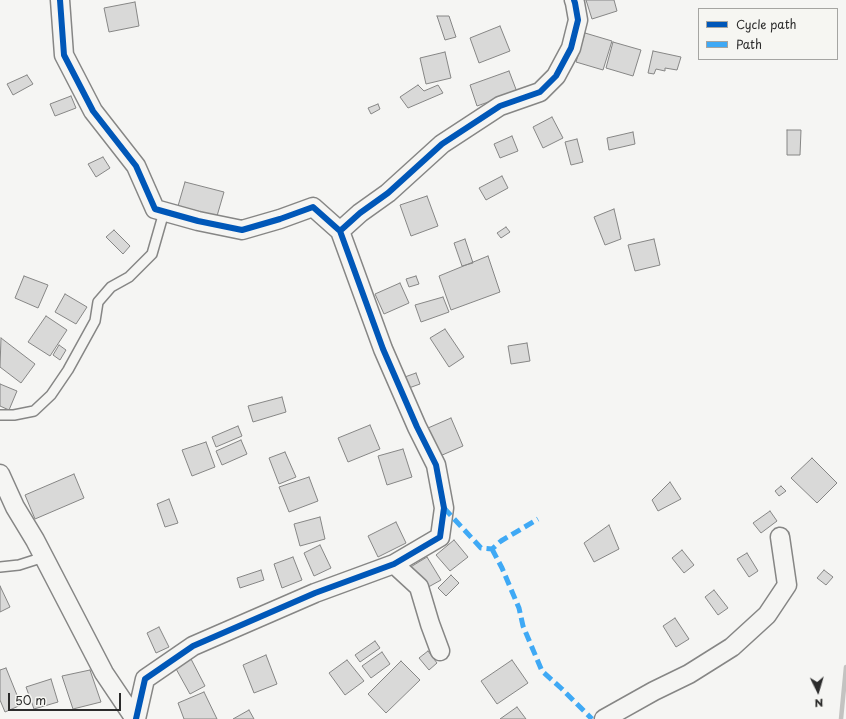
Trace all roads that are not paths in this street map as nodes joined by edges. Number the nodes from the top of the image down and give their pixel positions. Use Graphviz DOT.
graph roads {
  1 [pos="60,0"];
  2 [pos="574,0"];
  3 [pos="164,212"];
  4 [pos="340,231"];
  5 [pos="0,415"];
  6 [pos="0,474"];
  7 [pos="780,537"];
  8 [pos="44,557"];
  9 [pos="394,564"];
  10 [pos="0,567"];
  11 [pos="440,651"];
  12 [pos="136,719"];
  13 [pos="604,719"];
  1 -- 3 [label="street"];
  2 -- 4 [label="street"];
  3 -- 4 [label="street"];
  3 -- 5 [label="lane"];
  4 -- 9 [label="street"];
  6 -- 8 [label="street"];
  7 -- 13 [label="street"];
  8 -- 10 [label="lane"];
  8 -- 12 [label="street"];
  9 -- 11 [label="street"];
  9 -- 12 [label="street"];
}
